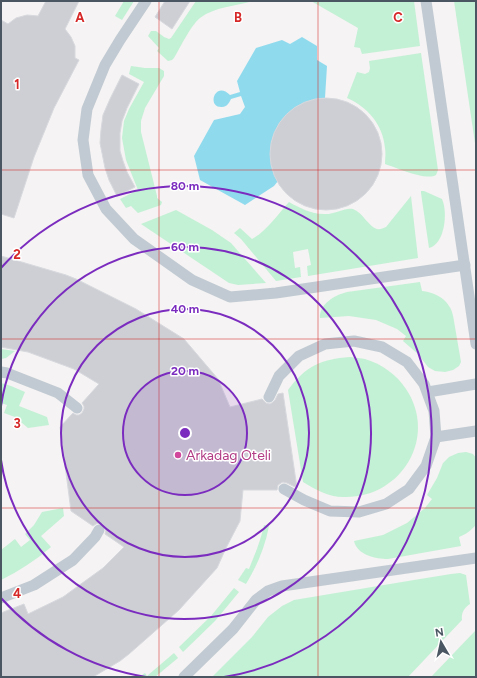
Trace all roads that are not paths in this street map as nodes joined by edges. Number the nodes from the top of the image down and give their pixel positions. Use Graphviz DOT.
graph roads {
  1 [pos="146,1"];
  2 [pos="426,1"];
  3 [pos="464,265"];
  4 [pos="476,344"];
  5 [pos="1,372"];
  6 [pos="476,384"];
  7 [pos="428,392"];
  8 [pos="269,397"];
  9 [pos="77,408"];
  10 [pos="476,432"];
  11 [pos="436,437"];
  12 [pos="284,489"];
  13 [pos="99,530"];
  14 [pos="476,558"];
  15 [pos="1,598"];
  16 [pos="184,677"];
  1 -- 3 [label="lane"];
  2 -- 3 [label="lane"];
  3 -- 4 [label="lane"];
  5 -- 9 [label="lane"];
  6 -- 7 [label="lane"];
  7 -- 8 [label="lane"];
  7 -- 11 [label="lane"];
  10 -- 11 [label="lane"];
  11 -- 12 [label="lane"];
  13 -- 15 [label="lane"];
  14 -- 16 [label="lane"];
}
